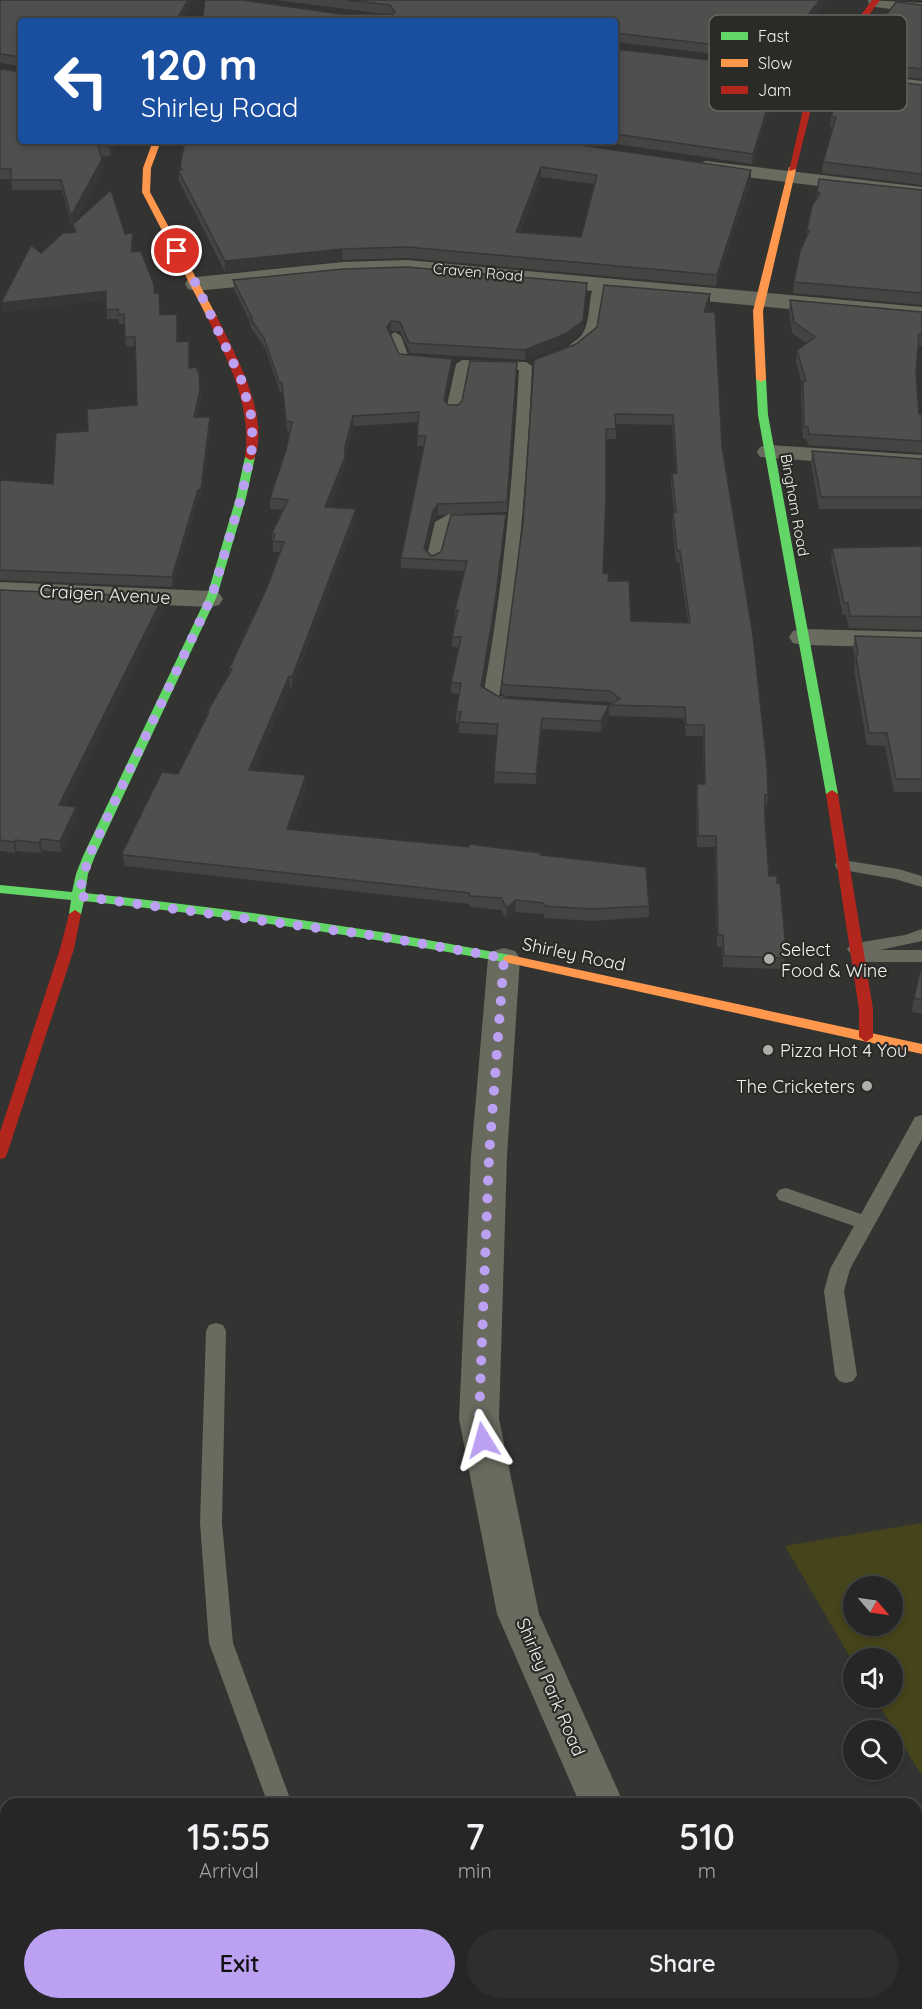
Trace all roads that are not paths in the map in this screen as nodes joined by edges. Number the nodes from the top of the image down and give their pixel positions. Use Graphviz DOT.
graph roads {
  1 [pos="875,1"];
  2 [pos="922,8"];
  3 [pos="865,15"];
  4 [pos="907,85"];
  5 [pos="922,87"];
  6 [pos="805,111"];
  7 [pos="156,144"];
  8 [pos="688,164"];
  9 [pos="789,178"];
  10 [pos="922,193"];
  11 [pos="600,283"];
  12 [pos="196,284"];
  13 [pos="760,298"];
  14 [pos="922,314"];
  15 [pos="395,336"];
  16 [pos="558,353"];
  17 [pos="462,364"];
  18 [pos="453,410"];
  19 [pos="769,452"];
  20 [pos="922,462"];
  21 [pos="503,518"];
  22 [pos="433,560"];
  23 [pos="0,590"];
  24 [pos="210,599"];
  25 [pos="803,637"];
  26 [pos="922,640"];
  27 [pos="523,703"];
  28 [pos="843,865"];
  29 [pos="922,882"];
  30 [pos="0,889"];
  31 [pos="78,896"];
  32 [pos="922,935"];
  33 [pos="856,952"];
  34 [pos="922,956"];
  35 [pos="504,958"];
  36 [pos="866,1037"];
  37 [pos="922,1049"];
  38 [pos="922,1122"];
  39 [pos="0,1154"];
  40 [pos="786,1195"];
  41 [pos="866,1223"];
  42 [pos="216,1331"];
  43 [pos="846,1376"];
  44 [pos="278,1798"];
  45 [pos="599,1798"];
  1 -- 2 [label="street"];
  1 -- 3 [label="street, Bingham Road"];
  4 -- 5 [label="street"];
  6 -- 9 [label="street, Bingham Road"];
  7 -- 12 [label="street"];
  8 -- 9 [label="street"];
  9 -- 10 [label="street"];
  9 -- 13 [label="street, Bingham Road"];
  11 -- 12 [label="street, Craven Road"];
  11 -- 13 [label="street, Craven Road"];
  11 -- 16 [label="lane"];
  12 -- 24 [label="street"];
  13 -- 14 [label="street, Craven Road"];
  13 -- 19 [label="street, Bingham Road"];
  15 -- 17 [label="lane"];
  17 -- 18 [label="lane"];
  17 -- 21 [label="lane"];
  19 -- 20 [label="street"];
  19 -- 25 [label="street, Bingham Road"];
  21 -- 22 [label="lane"];
  21 -- 27 [label="lane"];
  23 -- 24 [label="street, Craigen Avenue"];
  24 -- 31 [label="street"];
  25 -- 26 [label="street"];
  25 -- 28 [label="street, Bingham Road"];
  28 -- 29 [label="lane"];
  28 -- 33 [label="street, Bingham Road"];
  30 -- 31 [label="street, Shirley Road"];
  31 -- 35 [label="street, Shirley Road"];
  31 -- 39 [label="street"];
  32 -- 33 [label="lane"];
  33 -- 34 [label="lane"];
  33 -- 36 [label="street, Bingham Road"];
  35 -- 36 [label="street, Shirley Road"];
  35 -- 45 [label="street, Shirley Park Road"];
  36 -- 37 [label="street, Shirley Road"];
  38 -- 41 [label="lane"];
  40 -- 41 [label="lane"];
  41 -- 43 [label="lane"];
  42 -- 44 [label="lane"];
}
